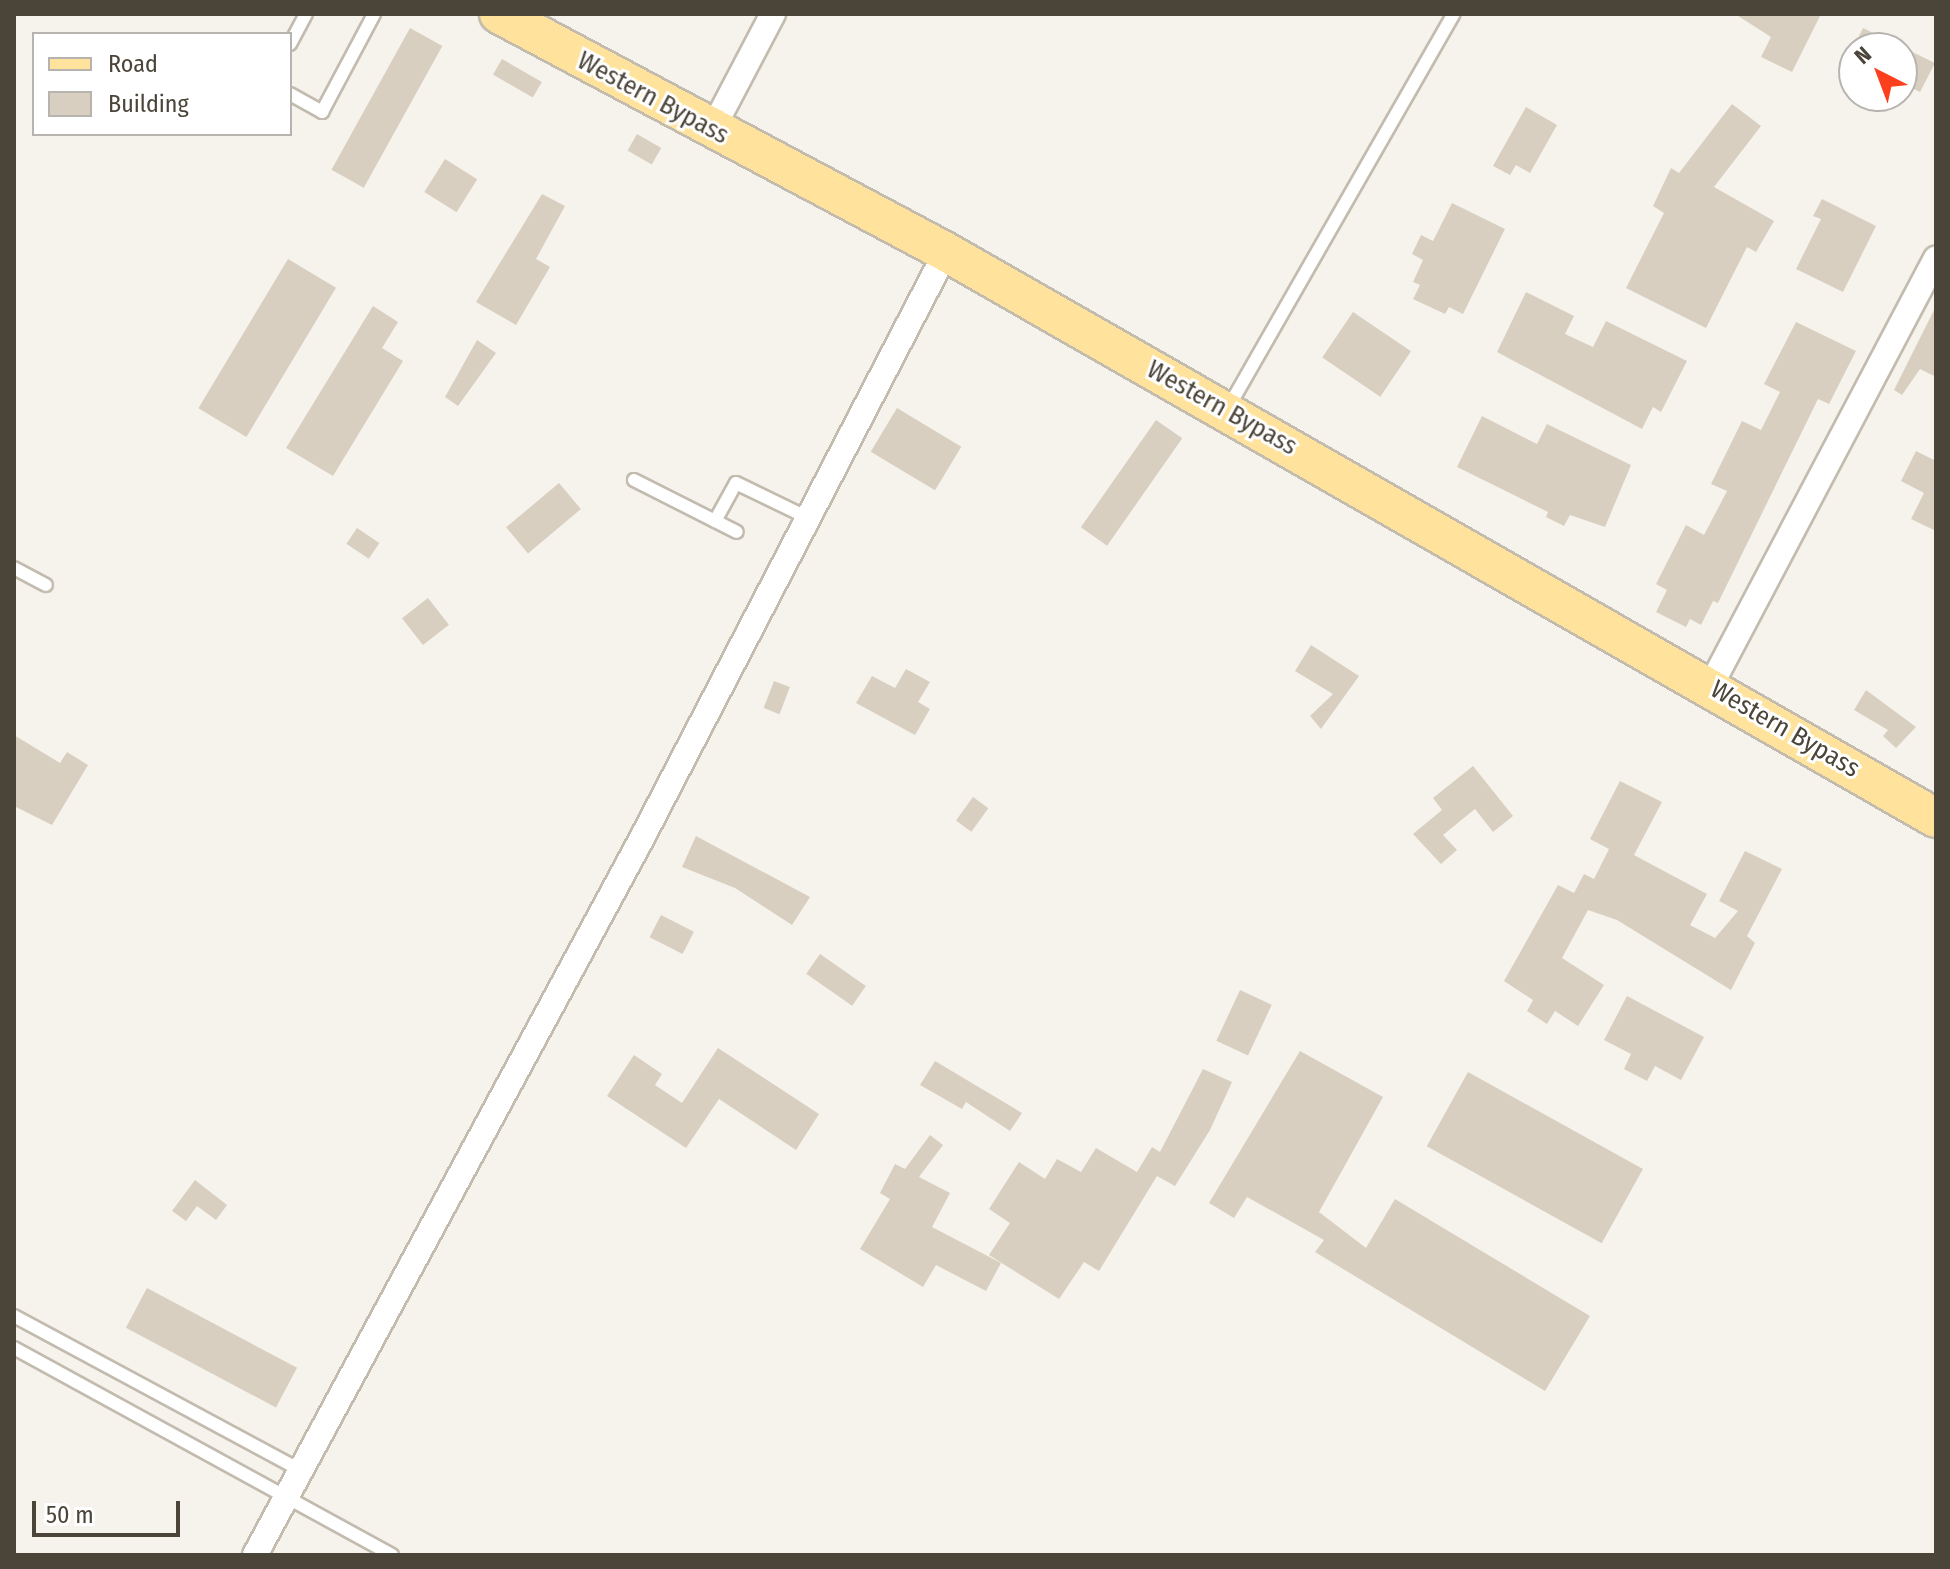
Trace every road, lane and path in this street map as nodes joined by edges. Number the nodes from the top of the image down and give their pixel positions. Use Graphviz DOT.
graph roads {
  1 [pos="306,14"];
  2 [pos="374,14"];
  3 [pos="499,14"];
  4 [pos="773,14"];
  5 [pos="1454,14"];
  6 [pos="292,40"];
  7 [pos="292,95"];
  8 [pos="712,130"];
  9 [pos="946,252"];
  10 [pos="1936,259"];
  11 [pos="1226,411"];
  12 [pos="634,480"];
  13 [pos="808,518"];
  14 [pos="715,521"];
  15 [pos="737,532"];
  16 [pos="14,568"];
  17 [pos="46,585"];
  18 [pos="1711,685"];
  19 [pos="1936,818"];
  20 [pos="14,1316"];
  21 [pos="14,1348"];
  22 [pos="300,1470"];
  23 [pos="285,1498"];
  24 [pos="255,1555"];
  25 [pos="392,1555"];
  1 -- 6 [label="lane"];
  2 -- 7 [label="lane"];
  3 -- 8 [label="main road, Western Bypass"];
  4 -- 8 [label="street"];
  5 -- 11 [label="lane"];
  8 -- 9 [label="main road, Western Bypass"];
  9 -- 11 [label="main road, Western Bypass"];
  9 -- 13 [label="street"];
  10 -- 18 [label="street"];
  11 -- 18 [label="main road, Western Bypass"];
  12 -- 14 [label="lane"];
  13 -- 14 [label="lane"];
  13 -- 22 [label="street"];
  14 -- 15 [label="lane"];
  16 -- 17 [label="lane"];
  18 -- 19 [label="main road, Western Bypass"];
  20 -- 22 [label="lane"];
  21 -- 23 [label="lane"];
  22 -- 23 [label="street"];
  23 -- 24 [label="street"];
  23 -- 25 [label="lane"];
}
